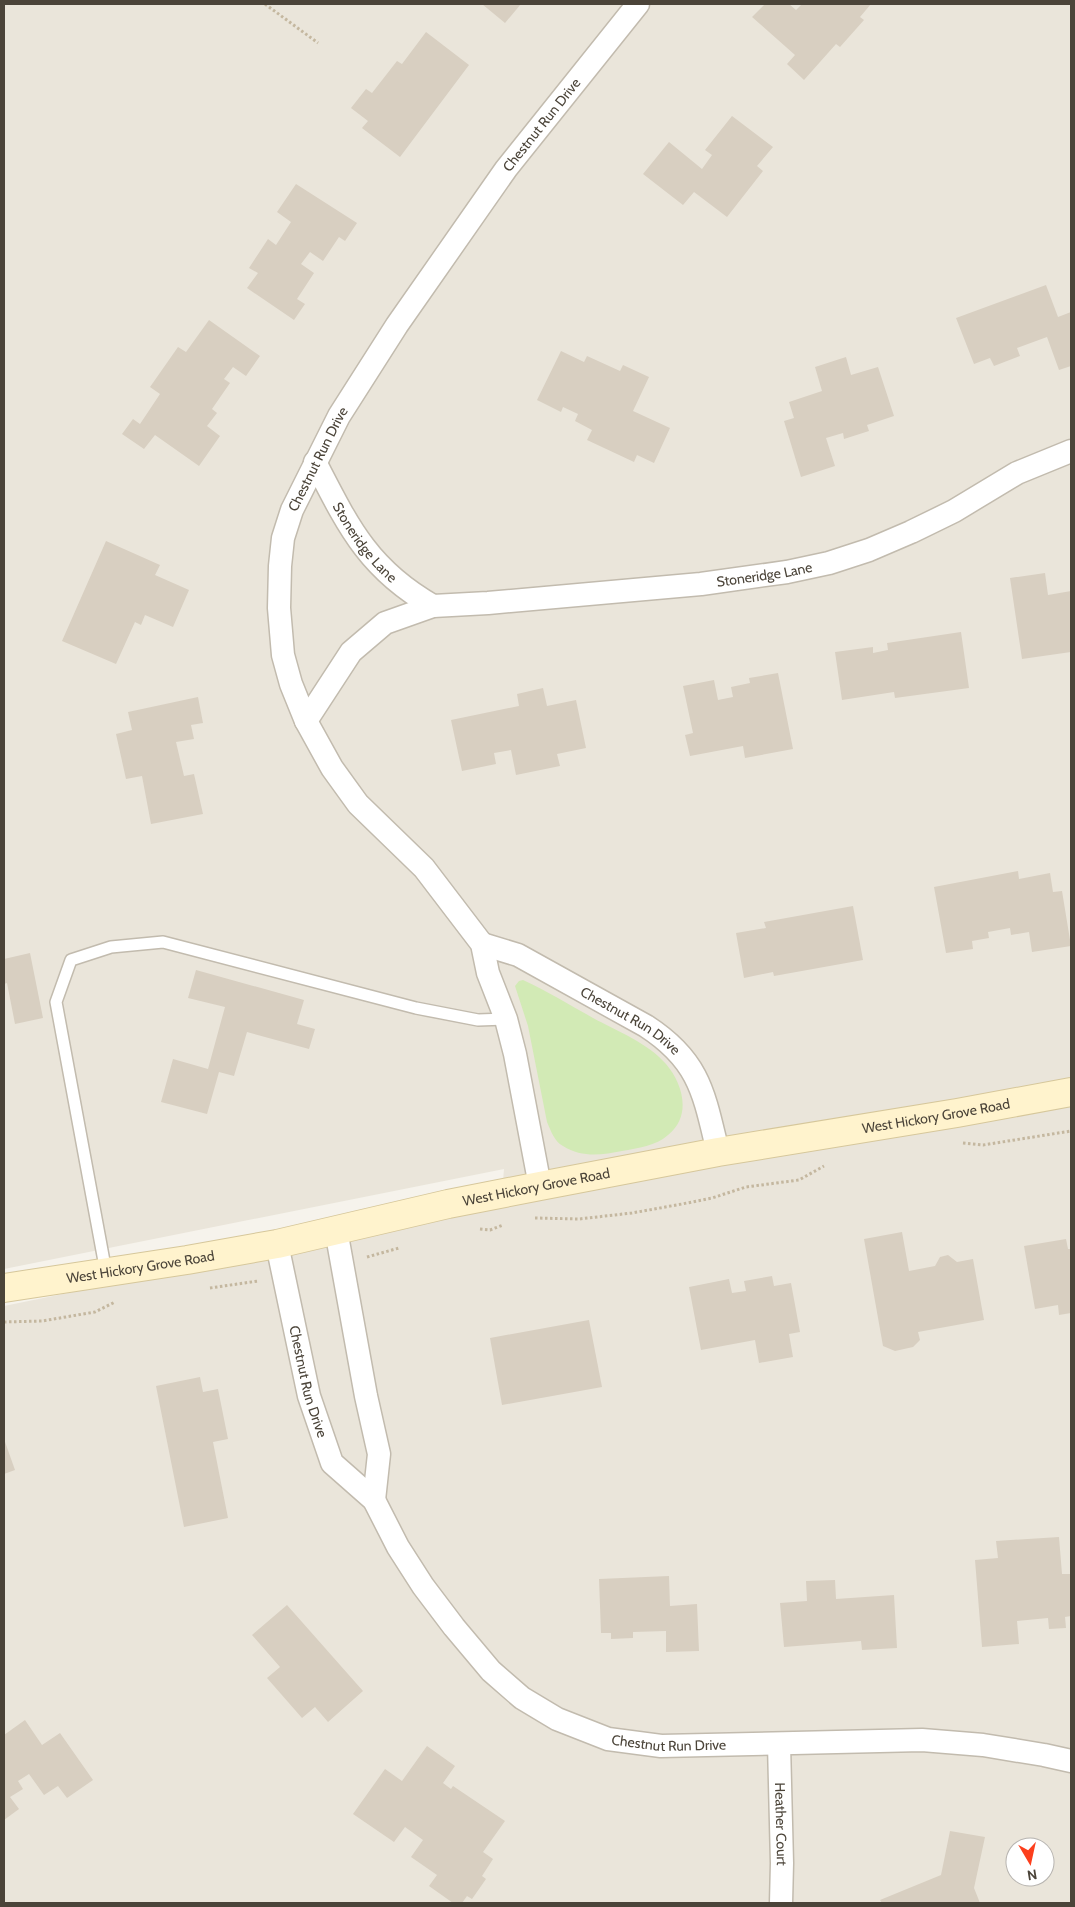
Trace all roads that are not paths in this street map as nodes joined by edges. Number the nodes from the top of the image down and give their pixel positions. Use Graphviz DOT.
graph roads {
  1 [pos="638,4"];
  2 [pos="1071,452"];
  3 [pos="315,462"];
  4 [pos="433,606"];
  5 [pos="306,721"];
  6 [pos="482,944"];
  7 [pos="506,1019"];
  8 [pos="1071,1092"];
  9 [pos="718,1152"];
  10 [pos="540,1186"];
  11 [pos="336,1230"];
  12 [pos="277,1244"];
  13 [pos="106,1272"];
  14 [pos="4,1288"];
  15 [pos="374,1500"];
  16 [pos="779,1744"];
  17 [pos="1071,1761"];
  18 [pos="782,1903"];
  1 -- 3 [label="street, Chestnut Run Drive"];
  2 -- 4 [label="street, Stoneridge Lane"];
  3 -- 4 [label="street, Stoneridge Lane"];
  3 -- 5 [label="street, Chestnut Run Drive"];
  4 -- 5 [label="street, Stoneridge Lane"];
  5 -- 6 [label="street, Chestnut Run Drive"];
  6 -- 7 [label="street, Chestnut Run Drive"];
  6 -- 9 [label="street, Chestnut Run Drive"];
  7 -- 10 [label="street, Chestnut Run Drive"];
  7 -- 13 [label="lane"];
  8 -- 9 [label="street, West Hickory Grove Road"];
  9 -- 10 [label="street, West Hickory Grove Road"];
  10 -- 11 [label="street, West Hickory Grove Road"];
  11 -- 12 [label="street, West Hickory Grove Road"];
  11 -- 15 [label="street"];
  12 -- 13 [label="street, West Hickory Grove Road"];
  12 -- 15 [label="street, Chestnut Run Drive"];
  13 -- 14 [label="street, West Hickory Grove Road"];
  15 -- 16 [label="street, Chestnut Run Drive"];
  16 -- 17 [label="street, Chestnut Run Drive"];
  16 -- 18 [label="street, Heather Court"];
}
